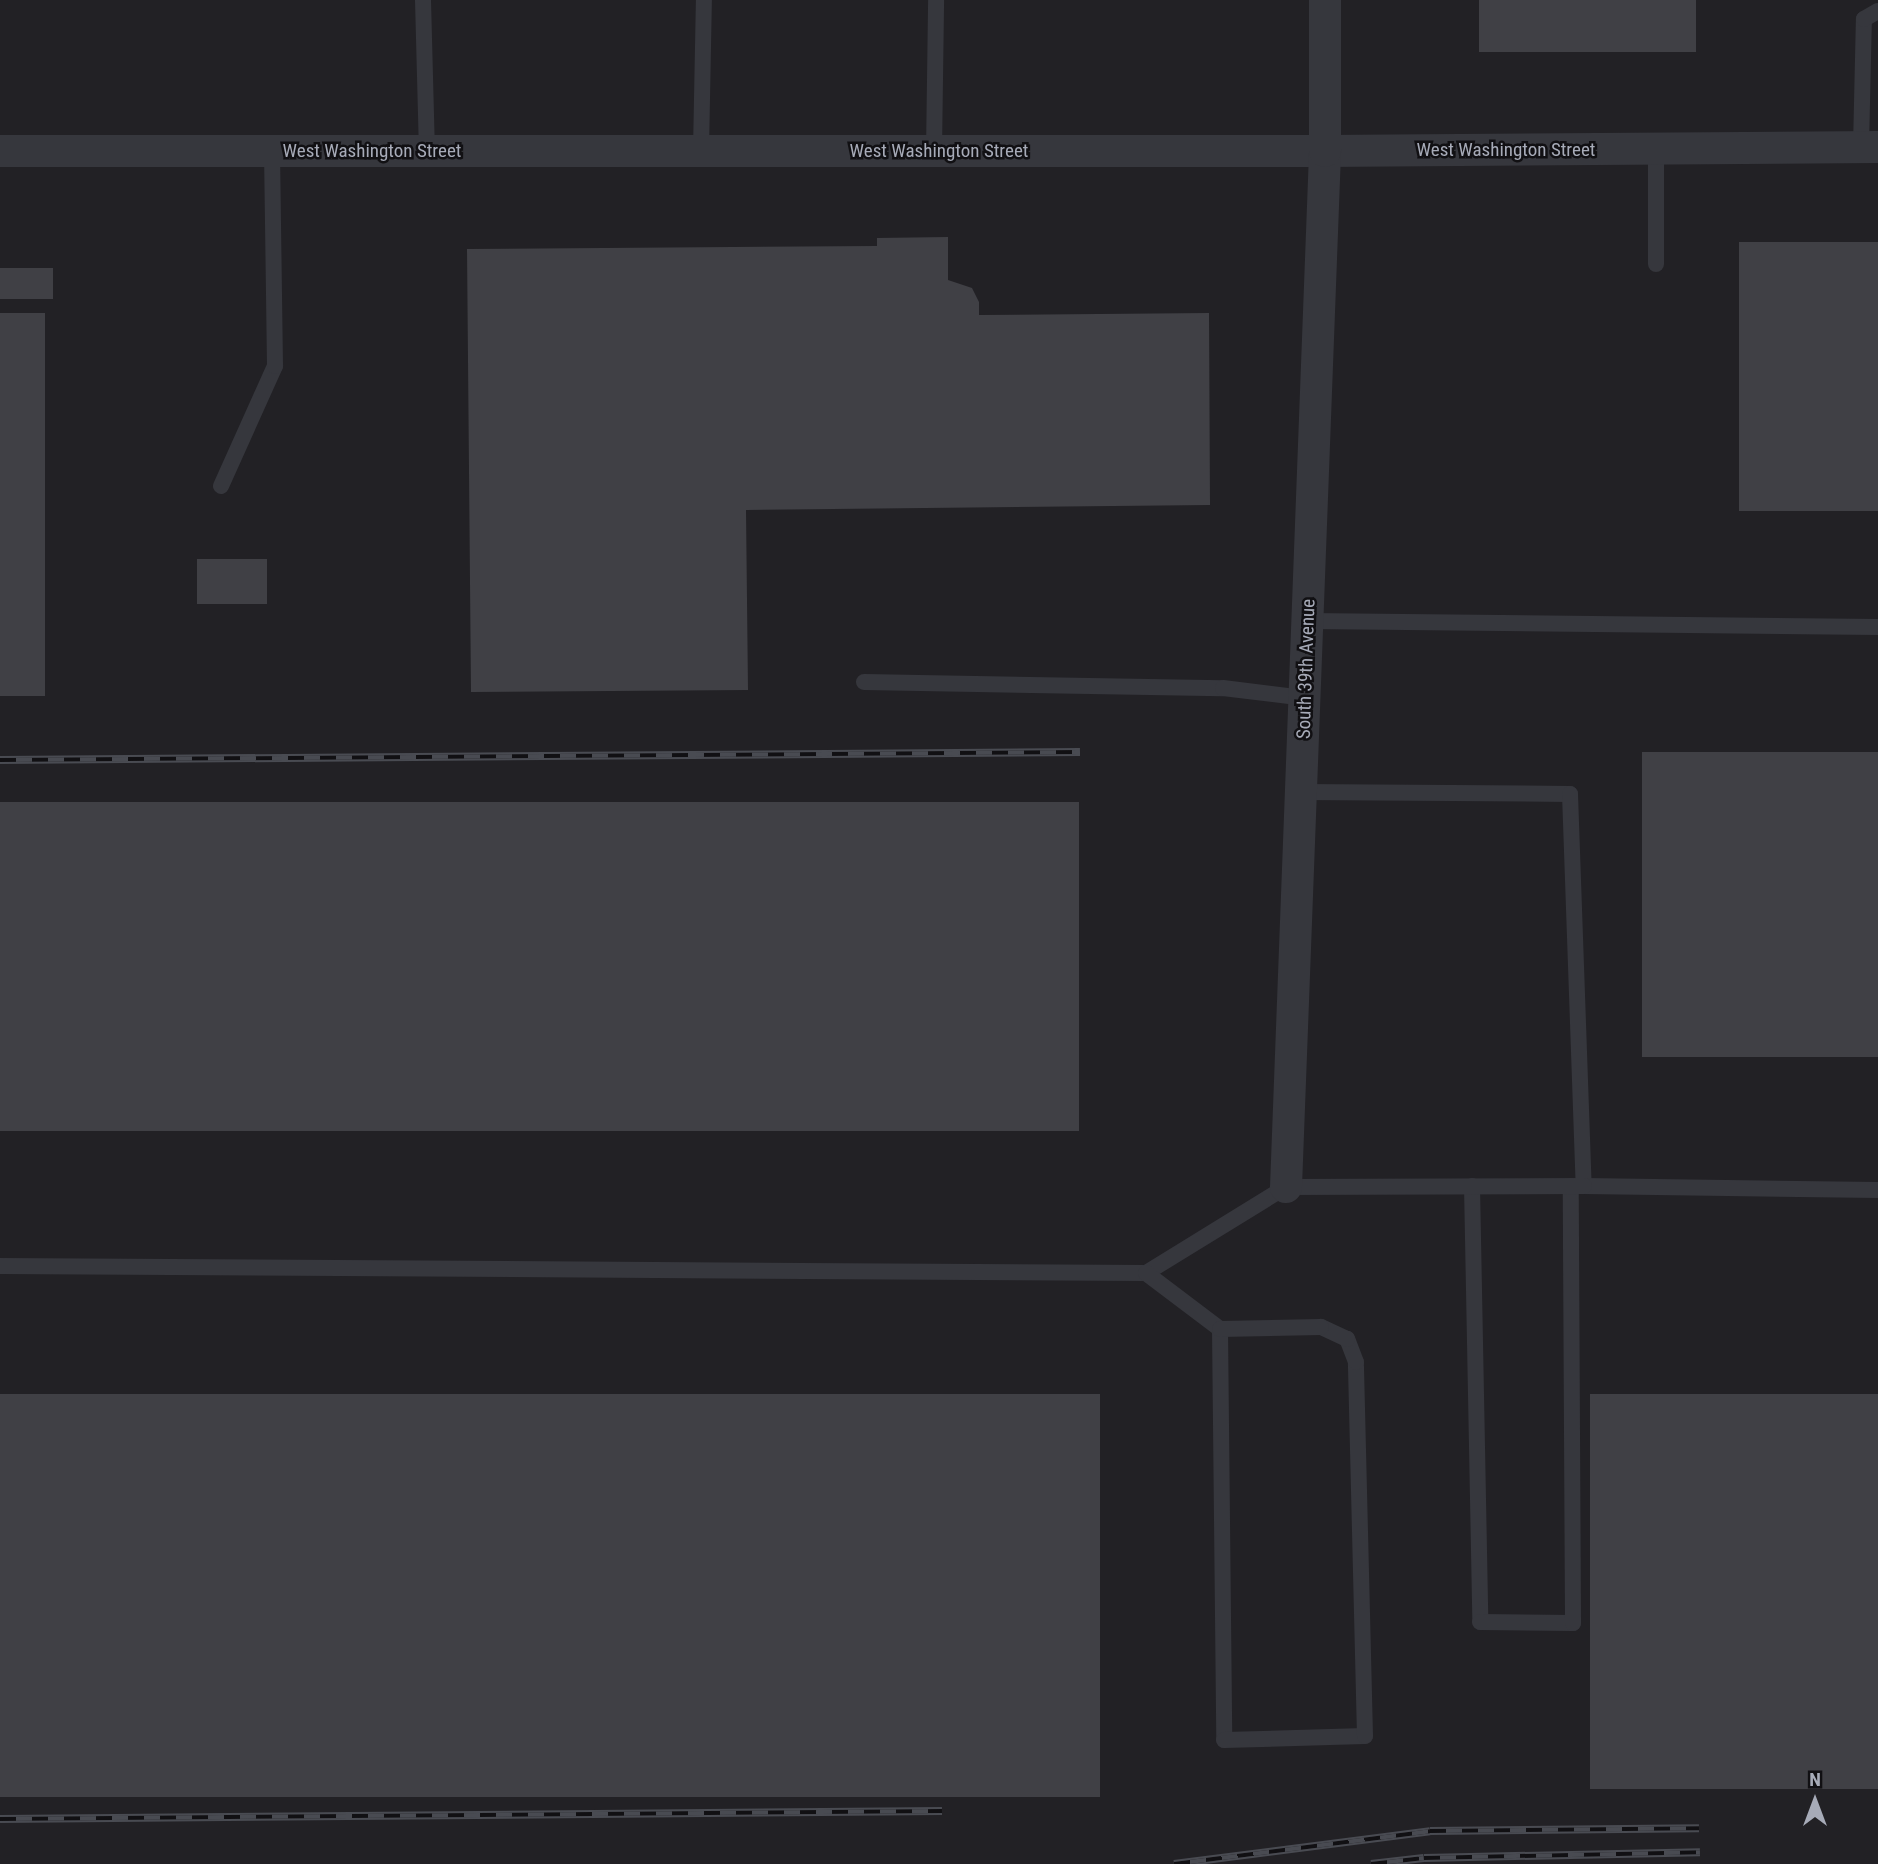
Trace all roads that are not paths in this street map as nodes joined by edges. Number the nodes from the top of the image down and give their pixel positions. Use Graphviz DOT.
graph roads {
  1 [pos="423,0"];
  2 [pos="704,0"];
  3 [pos="936,0"];
  4 [pos="1325,0"];
  5 [pos="1878,11"];
  6 [pos="1870,147"];
  7 [pos="1656,149"];
  8 [pos="0,152"];
  9 [pos="272,152"];
  10 [pos="427,152"];
  11 [pos="701,152"];
  12 [pos="934,152"];
  13 [pos="1325,152"];
  14 [pos="1656,264"];
  15 [pos="221,486"];
  16 [pos="1308,621"];
  17 [pos="1878,627"];
  18 [pos="864,682"];
  19 [pos="1305,698"];
  20 [pos="1301,792"];
  21 [pos="1472,1186"];
  22 [pos="1578,1186"];
  23 [pos="1286,1187"];
  24 [pos="1878,1190"];
  25 [pos="0,1266"];
  26 [pos="1146,1273"];
  27 [pos="1220,1329"];
  1 -- 10 [label="lane"];
  2 -- 11 [label="lane"];
  3 -- 12 [label="lane"];
  4 -- 13 [label="street, South 39th Avenue"];
  5 -- 6 [label="lane"];
  6 -- 7 [label="street, West Washington Street"];
  7 -- 13 [label="street, West Washington Street"];
  7 -- 14 [label="lane"];
  8 -- 9 [label="street, West Washington Street"];
  9 -- 10 [label="street, West Washington Street"];
  9 -- 15 [label="lane"];
  10 -- 11 [label="street, West Washington Street"];
  11 -- 12 [label="street, West Washington Street"];
  12 -- 13 [label="street, West Washington Street"];
  13 -- 16 [label="street, South 39th Avenue"];
  16 -- 17 [label="lane"];
  16 -- 19 [label="street, South 39th Avenue"];
  18 -- 19 [label="lane"];
  19 -- 20 [label="street, South 39th Avenue"];
  20 -- 22 [label="lane"];
  20 -- 23 [label="street, South 39th Avenue"];
  21 -- 22 [label="lane"];
  21 -- 22 [label="lane"];
  21 -- 23 [label="lane"];
  22 -- 24 [label="lane"];
  23 -- 26 [label="lane"];
  25 -- 26 [label="lane"];
  26 -- 27 [label="lane"];
  27 -- 27 [label="lane"];
}
